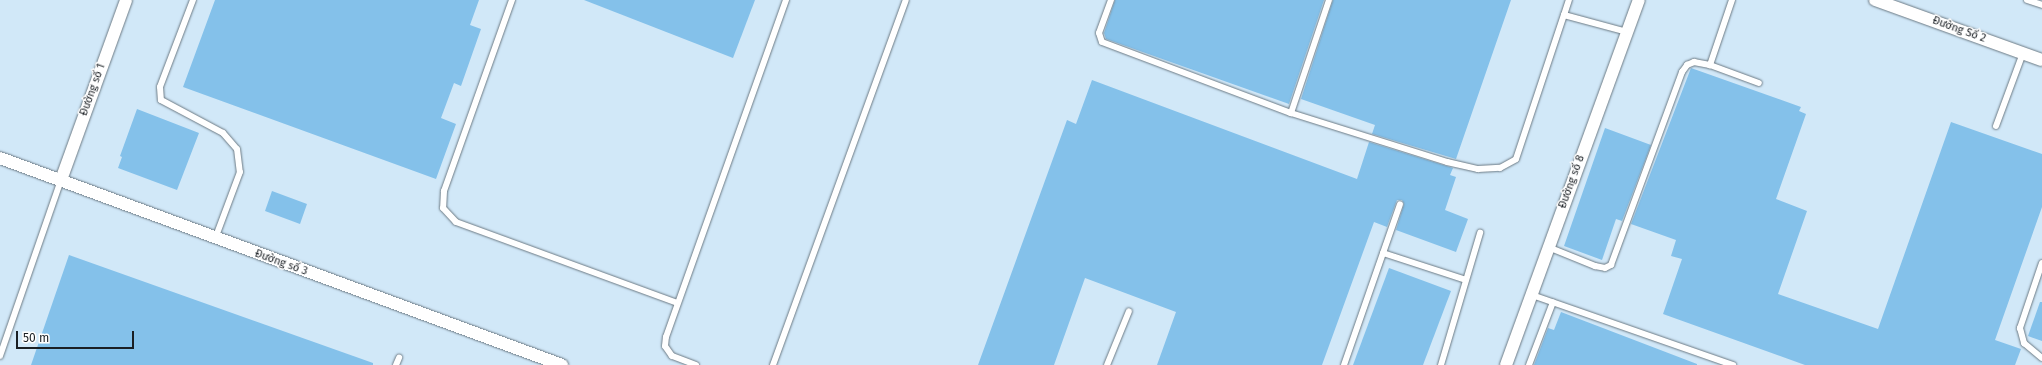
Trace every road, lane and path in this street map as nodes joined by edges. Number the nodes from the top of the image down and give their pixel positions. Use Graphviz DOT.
graph roads {
  1 [pos="126,0"];
  2 [pos="193,0"];
  3 [pos="512,0"];
  4 [pos="786,0"];
  5 [pos="906,0"];
  6 [pos="1111,0"];
  7 [pos="1329,0"];
  8 [pos="1569,0"];
  9 [pos="1639,0"];
  10 [pos="1732,0"];
  11 [pos="1875,0"];
  12 [pos="2027,0"];
  13 [pos="2042,5"];
  14 [pos="1564,15"];
  15 [pos="1627,32"];
  16 [pos="2023,53"];
  17 [pos="2042,60"];
  18 [pos="1710,65"];
  19 [pos="1759,83"];
  20 [pos="1291,113"];
  21 [pos="1996,126"];
  22 [pos="0,158"];
  23 [pos="61,180"];
  24 [pos="1400,204"];
  25 [pos="1480,234"];
  26 [pos="215,239"];
  27 [pos="1548,247"];
  28 [pos="1383,253"];
  29 [pos="2042,263"];
  30 [pos="1466,280"];
  31 [pos="1532,295"];
  32 [pos="1553,302"];
  33 [pos="678,303"];
  34 [pos="1129,311"];
  35 [pos="0,356"];
  36 [pos="398,358"];
  37 [pos="2042,358"];
  38 [pos="396,365"];
  39 [pos="562,365"];
  40 [pos="696,365"];
  41 [pos="772,365"];
  42 [pos="1107,365"];
  43 [pos="1344,365"];
  44 [pos="1441,365"];
  45 [pos="1506,365"];
  46 [pos="1529,365"];
  47 [pos="1734,365"];
  1 -- 23 [label="street, Đường số 1"];
  2 -- 26 [label="lane"];
  3 -- 33 [label="lane"];
  4 -- 33 [label="lane"];
  5 -- 41 [label="lane"];
  6 -- 20 [label="lane"];
  7 -- 20 [label="lane"];
  8 -- 14 [label="lane"];
  9 -- 15 [label="street, Đường số 8"];
  10 -- 18 [label="lane"];
  11 -- 16 [label="street, Đường Số 2"];
  12 -- 13 [label="lane"];
  14 -- 15 [label="lane"];
  14 -- 20 [label="lane"];
  15 -- 27 [label="street, Đường số 8"];
  16 -- 17 [label="street, Đường Số 2"];
  16 -- 21 [label="lane"];
  18 -- 19 [label="lane"];
  18 -- 27 [label="lane"];
  22 -- 23 [label="street, Đường số 3"];
  23 -- 26 [label="street, Đường số 3"];
  23 -- 35 [label="lane"];
  24 -- 28 [label="lane"];
  25 -- 30 [label="lane"];
  26 -- 39 [label="street, Đường số 3"];
  27 -- 31 [label="street, Đường số 8"];
  28 -- 30 [label="lane"];
  28 -- 43 [label="lane"];
  29 -- 37 [label="lane"];
  30 -- 44 [label="lane"];
  31 -- 32 [label="lane"];
  31 -- 45 [label="street, Đường số 8"];
  32 -- 46 [label="lane"];
  32 -- 47 [label="lane"];
  33 -- 40 [label="lane"];
  34 -- 42 [label="lane"];
  36 -- 38 [label="lane"];
}
